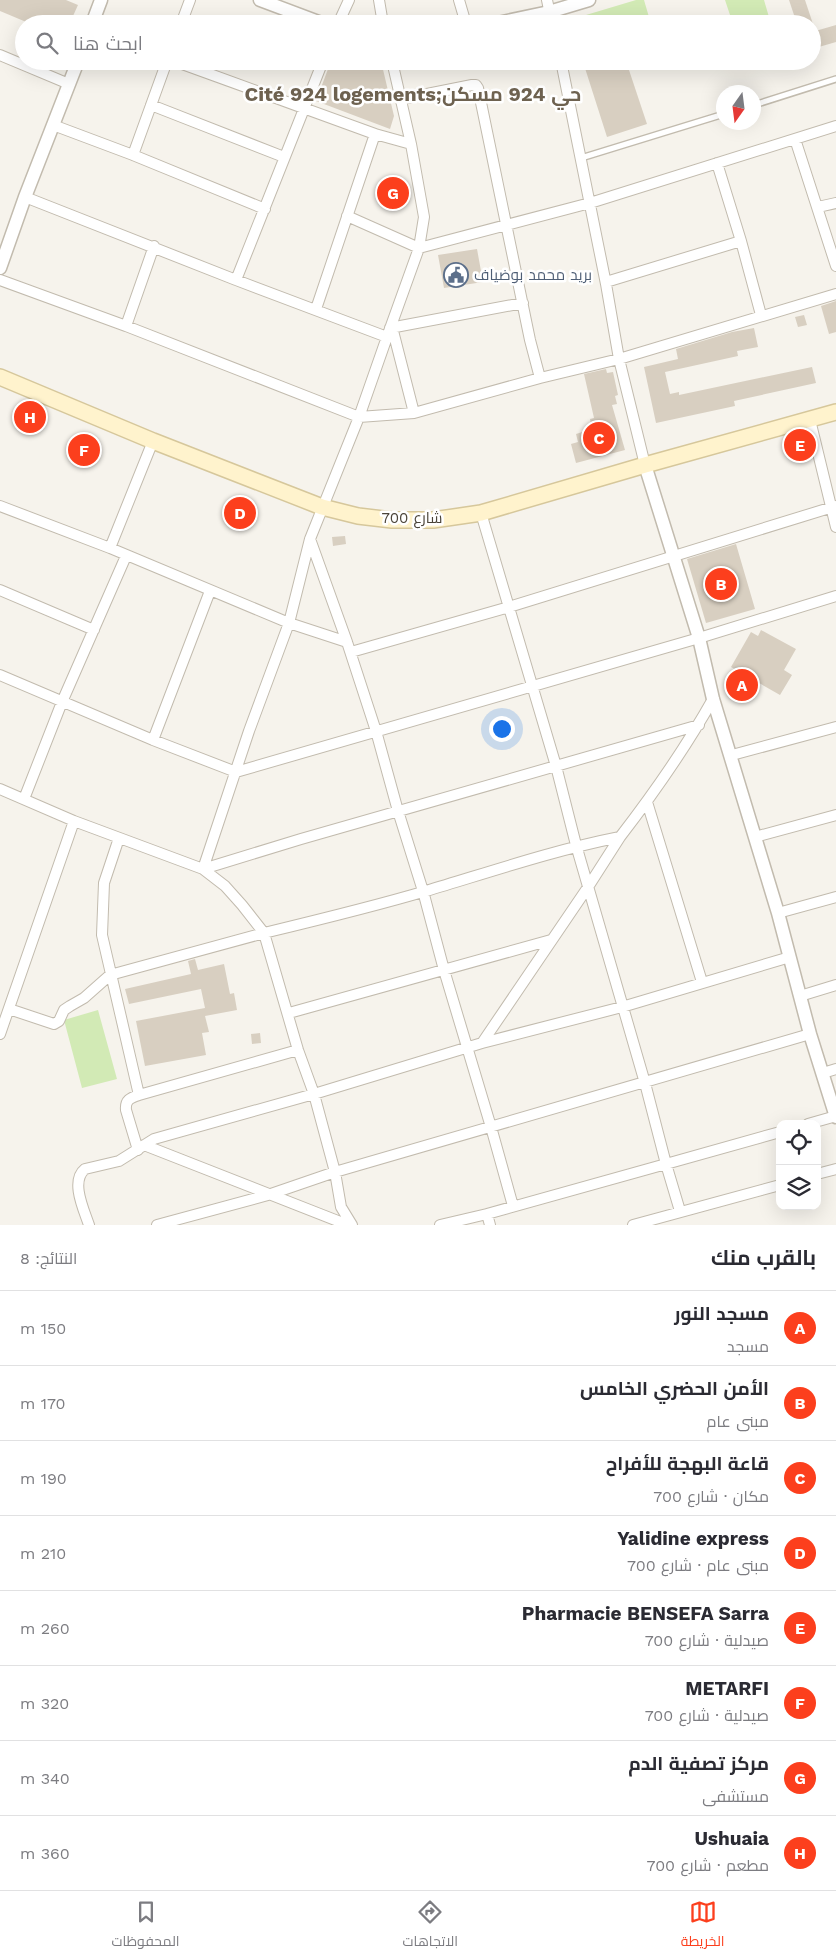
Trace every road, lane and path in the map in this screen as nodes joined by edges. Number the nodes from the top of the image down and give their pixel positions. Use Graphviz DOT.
graph roads {
  1 [pos="101,0"];
  2 [pos="190,0"];
  3 [pos="260,0"];
  4 [pos="349,0"];
  5 [pos="379,0"];
  6 [pos="459,0"];
  7 [pos="589,0"];
  8 [pos="549,12"];
  9 [pos="95,15"];
  10 [pos="184,15"];
  11 [pos="300,15"];
  12 [pos="342,15"];
  13 [pos="382,15"];
  14 [pos="463,15"];
  15 [pos="535,15"];
  16 [pos="0,55"];
  17 [pos="15,61"];
  18 [pos="36,70"];
  19 [pos="74,70"];
  20 [pos="164,70"];
  21 [pos="199,70"];
  22 [pos="319,70"];
  23 [pos="394,70"];
  24 [pos="563,70"];
  25 [pos="836,79"];
  26 [pos="69,84"];
  27 [pos="402,100"];
  28 [pos="761,103"];
  29 [pos="151,105"];
  30 [pos="304,107"];
  31 [pos="716,116"];
  32 [pos="53,125"];
  33 [pos="836,126"];
  34 [pos="375,134"];
  35 [pos="795,139"];
  36 [pos="412,144"];
  37 [pos="133,155"];
  38 [pos="284,157"];
  39 [pos="581,158"];
  40 [pos="717,163"];
  41 [pos="25,198"];
  42 [pos="836,202"];
  43 [pos="590,203"];
  44 [pos="818,207"];
  45 [pos="265,209"];
  46 [pos="347,216"];
  47 [pos="506,224"];
  48 [pos="741,241"];
  49 [pos="154,246"];
  50 [pos="419,248"];
  51 [pos="836,266"];
  52 [pos="0,268"];
  53 [pos="0,280"];
  54 [pos="236,280"];
  55 [pos="606,282"];
  56 [pos="836,294"];
  57 [pos="523,303"];
  58 [pos="316,309"];
  59 [pos="762,315"];
  60 [pos="126,326"];
  61 [pos="390,331"];
  62 [pos="619,359"];
  63 [pos="0,377"];
  64 [pos="540,378"];
  65 [pos="836,412"];
  66 [pos="414,413"];
  67 [pos="359,417"];
  68 [pos="810,420"];
  69 [pos="152,441"];
  70 [pos="645,465"];
  71 [pos="0,506"];
  72 [pos="322,507"];
  73 [pos="834,507"];
  74 [pos="481,513"];
  75 [pos="836,526"];
  76 [pos="310,539"];
  77 [pos="110,548"];
  78 [pos="126,556"];
  79 [pos="675,556"];
  80 [pos="0,590"];
  81 [pos="210,591"];
  82 [pos="836,596"];
  83 [pos="509,607"];
  84 [pos="289,623"];
  85 [pos="94,630"];
  86 [pos="699,638"];
  87 [pos="347,642"];
  88 [pos="351,652"];
  89 [pos="0,675"];
  90 [pos="532,686"];
  91 [pos="713,699"];
  92 [pos="62,702"];
  93 [pos="698,725"];
  94 [pos="836,727"];
  95 [pos="376,731"];
  96 [pos="153,740"];
  97 [pos="732,755"];
  98 [pos="556,766"];
  99 [pos="236,772"];
  100 [pos="0,791"];
  101 [pos="24,799"];
  102 [pos="647,802"];
  103 [pos="398,811"];
  104 [pos="836,815"];
  105 [pos="74,821"];
  106 [pos="755,836"];
  107 [pos="620,837"];
  108 [pos="118,838"];
  109 [pos="576,845"];
  110 [pos="203,869"];
  111 [pos="588,887"];
  112 [pos="423,891"];
  113 [pos="836,897"];
  114 [pos="778,912"];
  115 [pos="264,933"];
  116 [pos="552,940"];
  117 [pos="790,957"];
  118 [pos="444,970"];
  119 [pos="110,975"];
  120 [pos="702,982"];
  121 [pos="836,985"];
  122 [pos="800,996"];
  123 [pos="622,1007"];
  124 [pos="8,1009"];
  125 [pos="289,1013"];
  126 [pos="0,1032"];
  127 [pos="810,1034"];
  128 [pos="482,1043"];
  129 [pos="466,1048"];
  130 [pos="298,1050"];
  131 [pos="836,1069"];
  132 [pos="823,1073"];
  133 [pos="645,1082"];
  134 [pos="139,1094"];
  135 [pos="314,1094"];
  136 [pos="836,1116"];
  137 [pos="821,1120"];
  138 [pos="491,1127"];
  139 [pos="776,1133"];
  140 [pos="141,1148"];
  141 [pos="666,1164"];
  142 [pos="836,1170"];
  143 [pos="335,1172"];
  144 [pos="821,1173"];
  145 [pos="776,1185"];
  146 [pos="268,1195"];
  147 [pos="513,1206"];
  148 [pos="680,1211"];
  149 [pos="487,1214"];
  150 [pos="89,1225"];
  151 [pos="157,1225"];
  152 [pos="348,1225"];
  153 [pos="352,1225"];
  154 [pos="440,1225"];
  155 [pos="490,1225"];
  156 [pos="633,1225"];
  1 -- 9 [label="street"];
  2 -- 10 [label="street"];
  3 -- 11 [label="street"];
  4 -- 12 [label="street"];
  5 -- 13 [label="street"];
  6 -- 14 [label="street"];
  7 -- 8 [label="street"];
  8 -- 15 [label="street"];
  16 -- 17 [label="street"];
  18 -- 26 [label="street"];
  19 -- 26 [label="street"];
  20 -- 29 [label="street"];
  21 -- 30 [label="street"];
  22 -- 30 [label="street"];
  23 -- 27 [label="street"];
  24 -- 39 [label="street"];
  25 -- 28 [label="lane"];
  26 -- 32 [label="street"];
  27 -- 36 [label="street"];
  27 -- 47 [label="street"];
  29 -- 37 [label="street"];
  29 -- 38 [label="street"];
  30 -- 34 [label="street"];
  30 -- 38 [label="street"];
  31 -- 39 [label="lane"];
  32 -- 37 [label="street"];
  32 -- 41 [label="street"];
  33 -- 35 [label="street"];
  34 -- 36 [label="street"];
  34 -- 46 [label="street"];
  35 -- 40 [label="street"];
  35 -- 44 [label="street"];
  36 -- 50 [label="street"];
  37 -- 45 [label="street"];
  38 -- 45 [label="street"];
  39 -- 43 [label="street"];
  40 -- 43 [label="street"];
  40 -- 48 [label="street"];
  41 -- 49 [label="street"];
  41 -- 52 [label="street"];
  42 -- 44 [label="street"];
  43 -- 47 [label="street"];
  43 -- 55 [label="street"];
  44 -- 51 [label="street"];
  45 -- 54 [label="street"];
  46 -- 50 [label="street"];
  46 -- 58 [label="street"];
  47 -- 50 [label="street"];
  47 -- 57 [label="street"];
  48 -- 55 [label="street"];
  48 -- 59 [label="street"];
  49 -- 54 [label="street"];
  49 -- 60 [label="street"];
  50 -- 61 [label="street"];
  53 -- 60 [label="street"];
  54 -- 58 [label="street"];
  55 -- 62 [label="street"];
  56 -- 59 [label="street"];
  57 -- 61 [label="street"];
  57 -- 64 [label="street"];
  58 -- 61 [label="street"];
  59 -- 62 [label="street"];
  60 -- 67 [label="street"];
  61 -- 66 [label="street"];
  61 -- 67 [label="street"];
  62 -- 64 [label="street"];
  62 -- 70 [label="street"];
  63 -- 69 [label="main road, شارع 700"];
  64 -- 66 [label="street"];
  65 -- 68 [label="main road, شارع 700"];
  66 -- 67 [label="street"];
  67 -- 72 [label="street"];
  68 -- 70 [label="main road, شارع 700"];
  68 -- 73 [label="street"];
  69 -- 72 [label="main road, شارع 700"];
  69 -- 77 [label="street"];
  70 -- 74 [label="main road, شارع 700"];
  70 -- 79 [label="street"];
  71 -- 77 [label="street"];
  72 -- 74 [label="main road, شارع 700"];
  72 -- 76 [label="street"];
  73 -- 75 [label="street"];
  73 -- 79 [label="street"];
  74 -- 83 [label="street"];
  76 -- 84 [label="street"];
  76 -- 87 [label="street"];
  77 -- 78 [label="street"];
  78 -- 81 [label="street"];
  78 -- 85 [label="street"];
  79 -- 83 [label="street"];
  79 -- 86 [label="street"];
  80 -- 85 [label="street"];
  81 -- 84 [label="street"];
  81 -- 96 [label="street"];
  82 -- 86 [label="street"];
  83 -- 88 [label="street"];
  83 -- 90 [label="street"];
  84 -- 87 [label="street"];
  84 -- 99 [label="street"];
  85 -- 92 [label="street"];
  86 -- 90 [label="street"];
  86 -- 91 [label="street"];
  87 -- 88 [label="street"];
  88 -- 95 [label="street"];
  89 -- 92 [label="street"];
  90 -- 95 [label="street"];
  90 -- 98 [label="street"];
  91 -- 93 [label="street"];
  91 -- 97 [label="street"];
  92 -- 96 [label="street"];
  92 -- 101 [label="street"];
  93 -- 98 [label="street"];
  93 -- 102 [label="street"];
  94 -- 97 [label="street"];
  95 -- 99 [label="street"];
  95 -- 103 [label="street"];
  96 -- 99 [label="street"];
  97 -- 106 [label="street"];
  98 -- 103 [label="street"];
  98 -- 109 [label="street"];
  99 -- 110 [label="street"];
  100 -- 101 [label="street"];
  101 -- 105 [label="street"];
  102 -- 107 [label="street"];
  102 -- 120 [label="street"];
  103 -- 110 [label="street"];
  103 -- 112 [label="street"];
  104 -- 106 [label="street"];
  105 -- 108 [label="street"];
  105 -- 124 [label="street"];
  106 -- 114 [label="street"];
  107 -- 109 [label="street"];
  107 -- 111 [label="street"];
  108 -- 110 [label="street"];
  108 -- 119 [label="street"];
  109 -- 111 [label="street"];
  109 -- 112 [label="street"];
  110 -- 115 [label="street"];
  111 -- 116 [label="street"];
  111 -- 123 [label="street"];
  112 -- 115 [label="street"];
  112 -- 118 [label="street"];
  113 -- 114 [label="street"];
  114 -- 117 [label="street"];
  115 -- 119 [label="street"];
  115 -- 125 [label="street"];
  116 -- 118 [label="street"];
  116 -- 128 [label="street"];
  117 -- 120 [label="street"];
  117 -- 122 [label="street"];
  118 -- 125 [label="street"];
  118 -- 129 [label="street"];
  119 -- 124 [label="street"];
  119 -- 134 [label="street"];
  120 -- 123 [label="street"];
  121 -- 122 [label="street"];
  122 -- 127 [label="street"];
  123 -- 128 [label="street"];
  123 -- 133 [label="street"];
  124 -- 126 [label="street"];
  125 -- 130 [label="street"];
  127 -- 132 [label="street"];
  127 -- 133 [label="street"];
  128 -- 129 [label="street"];
  129 -- 135 [label="street"];
  129 -- 138 [label="street"];
  130 -- 134 [label="street"];
  130 -- 135 [label="street"];
  131 -- 132 [label="street"];
  132 -- 136 [label="street"];
  133 -- 138 [label="street"];
  133 -- 141 [label="street"];
  134 -- 140 [label="street"];
  135 -- 140 [label="street"];
  135 -- 143 [label="street"];
  136 -- 137 [label="street"];
  138 -- 143 [label="street"];
  138 -- 147 [label="street"];
  139 -- 141 [label="street"];
  140 -- 146 [label="street"];
  140 -- 150 [label="street"];
  141 -- 147 [label="street"];
  141 -- 148 [label="street"];
  142 -- 144 [label="street"];
  143 -- 146 [label="street"];
  143 -- 153 [label="street"];
  145 -- 148 [label="street"];
  146 -- 151 [label="street"];
  146 -- 152 [label="street"];
  147 -- 149 [label="street"];
  148 -- 156 [label="street"];
  149 -- 154 [label="street"];
  149 -- 155 [label="street"];
}
